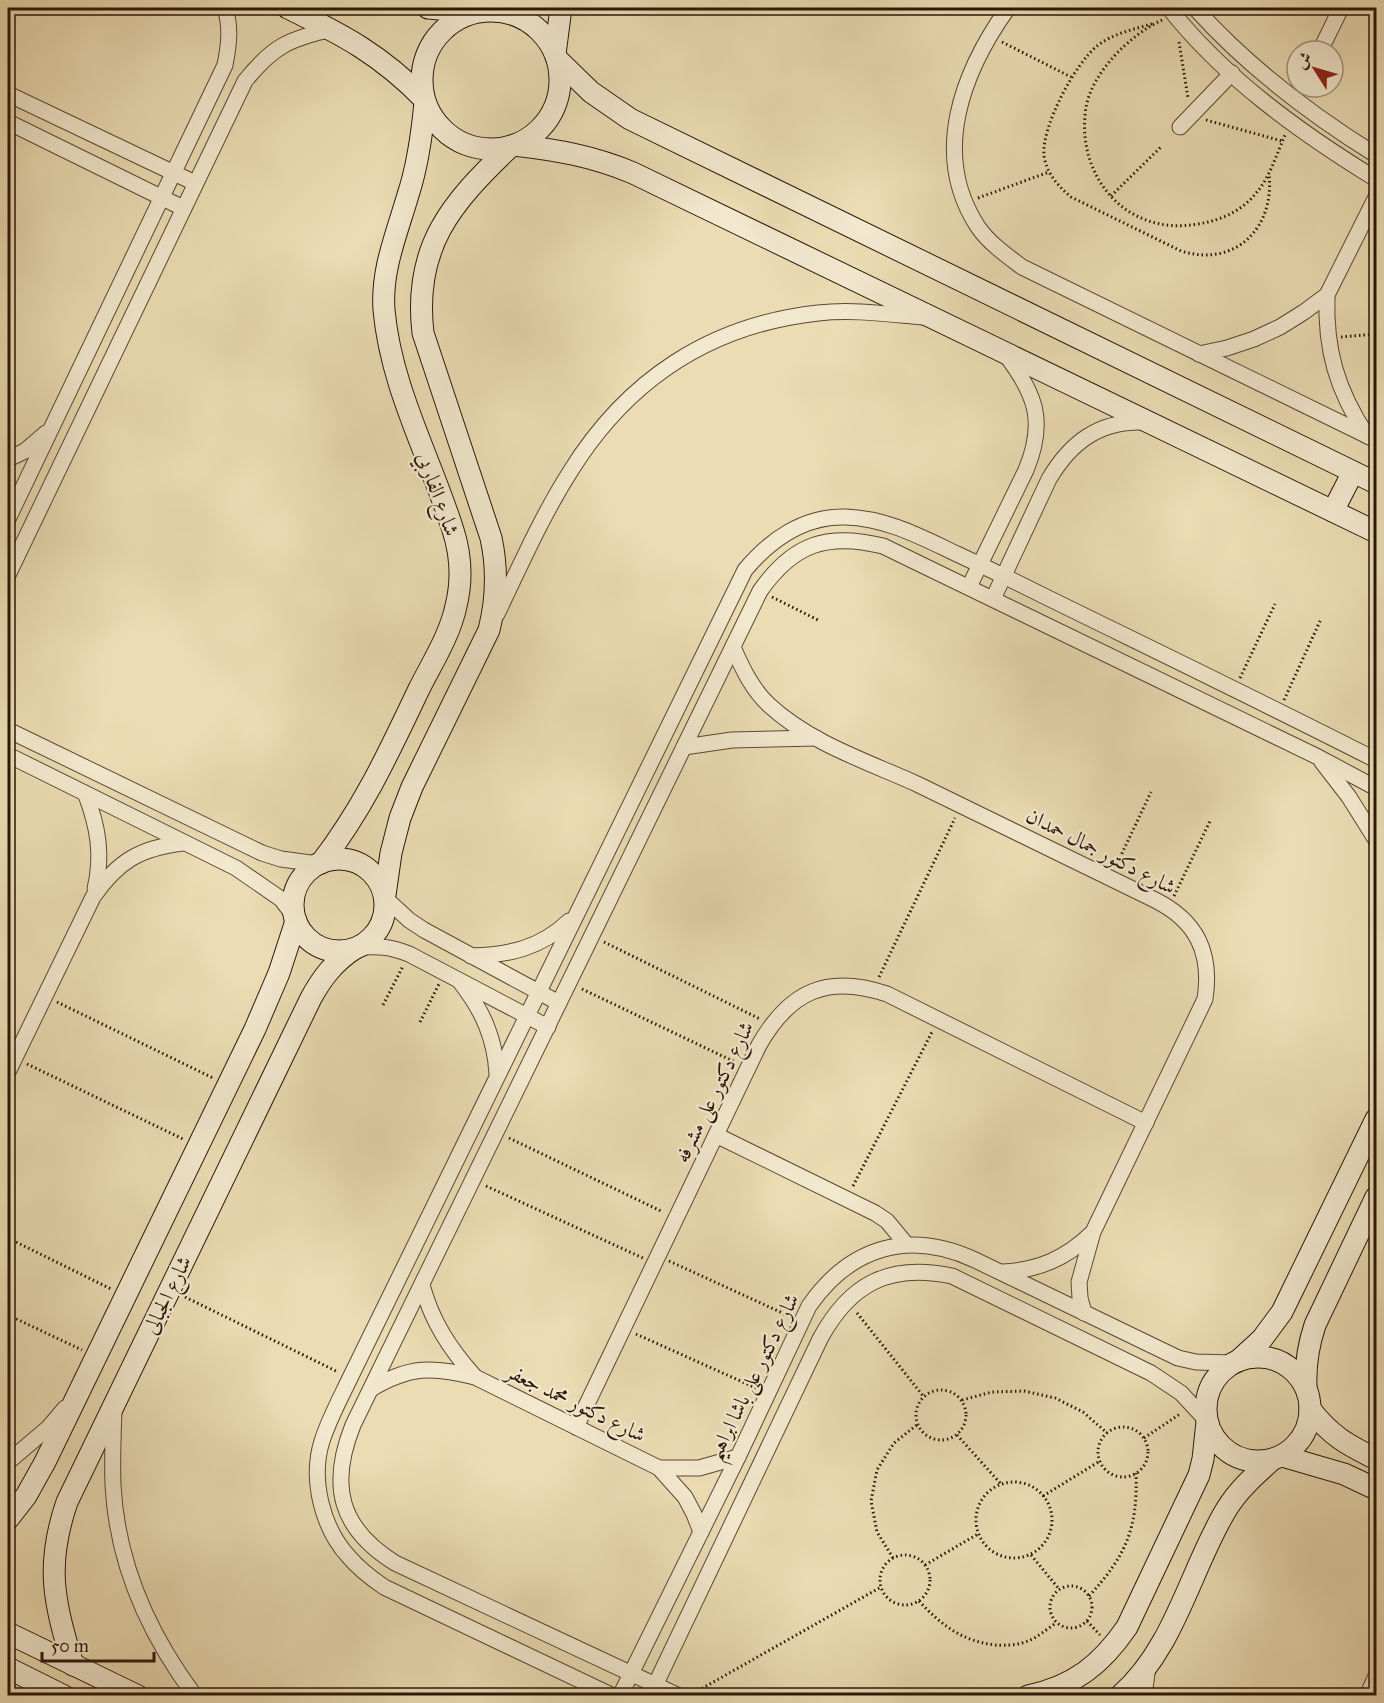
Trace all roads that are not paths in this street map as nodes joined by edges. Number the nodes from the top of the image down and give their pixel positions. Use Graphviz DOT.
graph roads {
  1 [pos="225,8"];
  2 [pos="288,8"];
  3 [pos="428,8"];
  4 [pos="561,8"];
  5 [pos="1008,8"];
  6 [pos="1195,8"];
  7 [pos="1341,8"];
  8 [pos="477,11"];
  9 [pos="1172,11"];
  10 [pos="332,29"];
  11 [pos="1326,39"];
  12 [pos="556,56"];
  13 [pos="1232,73"];
  14 [pos="1285,85"];
  15 [pos="8,94"];
  16 [pos="1305,99"];
  17 [pos="424,100"];
  18 [pos="8,122"];
  19 [pos="1180,127"];
  20 [pos="512,146"];
  21 [pos="1377,155"];
  22 [pos="174,173"];
  23 [pos="1377,179"];
  24 [pos="195,183"];
  25 [pos="1377,197"];
  26 [pos="162,198"];
  27 [pos="183,208"];
  28 [pos="1327,295"];
  29 [pos="932,317"];
  30 [pos="1003,352"];
  31 [pos="1199,354"];
  32 [pos="1151,422"];
  33 [pos="51,429"];
  34 [pos="1372,438"];
  35 [pos="8,459"];
  36 [pos="1353,472"];
  37 [pos="1377,483"];
  38 [pos="1333,511"];
  39 [pos="8,519"];
  40 [pos="1377,532"];
  41 [pos="980,565"];
  42 [pos="8,575"];
  43 [pos="1003,576"];
  44 [pos="969,587"];
  45 [pos="734,590"];
  46 [pos="757,596"];
  47 [pos="993,599"];
  48 [pos="489,630"];
  49 [pos="733,647"];
  50 [pos="8,730"];
  51 [pos="816,738"];
  52 [pos="684,747"];
  53 [pos="8,755"];
  54 [pos="1318,757"];
  55 [pos="1377,760"];
  56 [pos="1377,788"];
  57 [pos="86,795"];
  58 [pos="1377,840"];
  59 [pos="183,843"];
  60 [pos="320,863"];
  61 [pos="385,896"];
  62 [pos="93,897"];
  63 [pos="576,915"];
  64 [pos="295,918"];
  65 [pos="356,949"];
  66 [pos="469,956"];
  67 [pos="452,975"];
  68 [pos="538,992"];
  69 [pos="559,1003"];
  70 [pos="526,1015"];
  71 [pos="548,1027"];
  72 [pos="11,1065"];
  73 [pos="497,1077"];
  74 [pos="1377,1119"];
  75 [pos="1146,1124"];
  76 [pos="716,1135"];
  77 [pos="1377,1197"];
  78 [pos="1093,1232"];
  79 [pos="906,1244"];
  80 [pos="853,1262"];
  81 [pos="1000,1272"];
  82 [pos="422,1285"];
  83 [pos="866,1285"];
  84 [pos="1084,1313"];
  85 [pos="1235,1362"];
  86 [pos="475,1377"];
  87 [pos="1306,1388"];
  88 [pos="371,1389"];
  89 [pos="80,1390"];
  90 [pos="114,1404"];
  91 [pos="1310,1409"];
  92 [pos="332,1415"];
  93 [pos="1202,1416"];
  94 [pos="353,1425"];
  95 [pos="576,1427"];
  96 [pos="738,1457"];
  97 [pos="1277,1458"];
  98 [pos="1377,1459"];
  99 [pos="8,1462"];
  100 [pos="659,1468"];
  101 [pos="1377,1489"];
  102 [pos="8,1519"];
  103 [pos="701,1532"];
  104 [pos="8,1633"];
  105 [pos="74,1665"];
  106 [pos="1148,1666"];
  107 [pos="8,1668"];
  108 [pos="631,1674"];
  109 [pos="1377,1676"];
  110 [pos="653,1690"];
  111 [pos="64,1695"];
  112 [pos="138,1695"];
  113 [pos="195,1695"];
  114 [pos="613,1695"];
  115 [pos="620,1695"];
  116 [pos="678,1695"];
  117 [pos="1028,1695"];
  118 [pos="1120,1695"];
  119 [pos="1143,1695"];
  120 [pos="1367,1695"];
  1 -- 22 [label="street"];
  2 -- 10 [label="street"];
  3 -- 8 [label="street"];
  4 -- 12 [label="street"];
  5 -- 31 [label="street"];
  6 -- 14 [label="street"];
  7 -- 11 [label="street"];
  8 -- 12 [label="street"];
  8 -- 17 [label="street"];
  9 -- 13 [label="street"];
  10 -- 17 [label="street"];
  10 -- 24 [label="street"];
  12 -- 20 [label="street"];
  12 -- 36 [label="street"];
  13 -- 19 [label="street"];
  13 -- 23 [label="street"];
  15 -- 22 [label="street"];
  16 -- 21 [label="street"];
  17 -- 20 [label="street"];
  17 -- 60 [label="street, شارع الفاربي"];
  18 -- 26 [label="street"];
  20 -- 29 [label="street"];
  20 -- 48 [label="street, شارع الفاربي"];
  22 -- 24 [label="street"];
  22 -- 26 [label="street"];
  24 -- 27 [label="street"];
  25 -- 28 [label="street"];
  26 -- 27 [label="street"];
  26 -- 33 [label="street"];
  27 -- 42 [label="street"];
  28 -- 31 [label="street"];
  28 -- 34 [label="street"];
  29 -- 30 [label="street"];
  29 -- 48 [label="street"];
  30 -- 32 [label="street"];
  30 -- 41 [label="street"];
  31 -- 34 [label="street"];
  32 -- 38 [label="street"];
  32 -- 43 [label="street"];
  33 -- 35 [label="street"];
  33 -- 39 [label="street"];
  36 -- 37 [label="street"];
  36 -- 38 [label="street"];
  38 -- 40 [label="street"];
  41 -- 43 [label="street"];
  41 -- 44 [label="street"];
  41 -- 45 [label="street"];
  43 -- 47 [label="street"];
  43 -- 55 [label="street"];
  44 -- 46 [label="street"];
  44 -- 47 [label="street"];
  45 -- 46 [label="street"];
  45 -- 63 [label="street"];
  46 -- 49 [label="street"];
  47 -- 54 [label="street"];
  48 -- 61 [label="street, شارع الفاربي"];
  49 -- 51 [label="street, شارع دكتور جمال حمدان"];
  49 -- 52 [label="street"];
  50 -- 60 [label="street"];
  51 -- 52 [label="street, شارع دكتور جمال حمدان"];
  51 -- 75 [label="street, شارع دكتور جمال حمدان"];
  52 -- 69 [label="street"];
  53 -- 57 [label="street"];
  54 -- 56 [label="street"];
  54 -- 58 [label="street"];
  57 -- 59 [label="street"];
  57 -- 62 [label="street"];
  59 -- 62 [label="street"];
  59 -- 64 [label="street"];
  60 -- 61 [label="street"];
  60 -- 64 [label="street"];
  61 -- 65 [label="street"];
  61 -- 66 [label="street"];
  62 -- 72 [label="street"];
  63 -- 66 [label="street"];
  63 -- 68 [label="street"];
  64 -- 65 [label="street"];
  64 -- 89 [label="street, شارع الجبالى"];
  65 -- 67 [label="street"];
  65 -- 90 [label="street, شارع الجبالى"];
  66 -- 68 [label="street"];
  67 -- 70 [label="street"];
  67 -- 73 [label="street"];
  68 -- 69 [label="street"];
  68 -- 70 [label="street"];
  69 -- 71 [label="street"];
  70 -- 71 [label="street"];
  70 -- 73 [label="street"];
  71 -- 82 [label="street"];
  73 -- 92 [label="street"];
  74 -- 85 [label="street"];
  75 -- 76 [label="street, شارع دكتور على مشرفه"];
  75 -- 78 [label="street, شارع دكتور جمال حمدان"];
  76 -- 79 [label="street"];
  76 -- 95 [label="street, شارع دكتور على مشرفه"];
  77 -- 87 [label="street"];
  78 -- 81 [label="street, شارع دكتور جمال حمدان"];
  78 -- 84 [label="street, شارع دكتور جمال حمدان"];
  79 -- 80 [label="street, شارع دكتور على باشا ابراهيم"];
  79 -- 81 [label="street, شارع دكتور على باشا ابراهيم"];
  80 -- 83 [label="street"];
  80 -- 96 [label="street, شارع دكتور على باشا ابراهيم"];
  81 -- 84 [label="street, شارع دكتور على باشا ابراهيم"];
  82 -- 86 [label="street, شارع دكتور محمد جعفر"];
  82 -- 88 [label="street"];
  83 -- 93 [label="street, شارع دكتور على باشا ابراهيم"];
  83 -- 110 [label="street, شارع دكتور على باشا ابراهيم"];
  84 -- 85 [label="street, شارع دكتور على باشا ابراهيم"];
  85 -- 87 [label="street"];
  85 -- 93 [label="street"];
  86 -- 88 [label="street, شارع دكتور محمد جعفر"];
  86 -- 95 [label="street, شارع دكتور محمد جعفر"];
  87 -- 91 [label="street"];
  88 -- 94 [label="street"];
  89 -- 99 [label="street"];
  89 -- 102 [label="street, شارع الجبالى"];
  90 -- 105 [label="street, شارع الجبالى"];
  90 -- 113 [label="street"];
  91 -- 97 [label="street"];
  91 -- 98 [label="street"];
  92 -- 94 [label="street"];
  92 -- 114 [label="street"];
  93 -- 97 [label="street"];
  93 -- 117 [label="street"];
  94 -- 108 [label="street"];
  95 -- 100 [label="street, شارع دكتور محمد جعفر"];
  96 -- 100 [label="street, شارع دكتور محمد جعفر"];
  96 -- 103 [label="street, شارع دكتور على باشا ابراهيم"];
  97 -- 101 [label="street"];
  97 -- 106 [label="street"];
  100 -- 103 [label="street, شارع دكتور محمد جعفر"];
  103 -- 108 [label="street, شارع دكتور على باشا ابراهيم"];
  104 -- 105 [label="street"];
  105 -- 112 [label="street"];
  106 -- 118 [label="street"];
  106 -- 119 [label="street"];
  107 -- 111 [label="street"];
  108 -- 110 [label="street"];
  108 -- 115 [label="street, شارع دكتور على باشا ابراهيم"];
  109 -- 120 [label="street"];
  110 -- 116 [label="street"];
}
